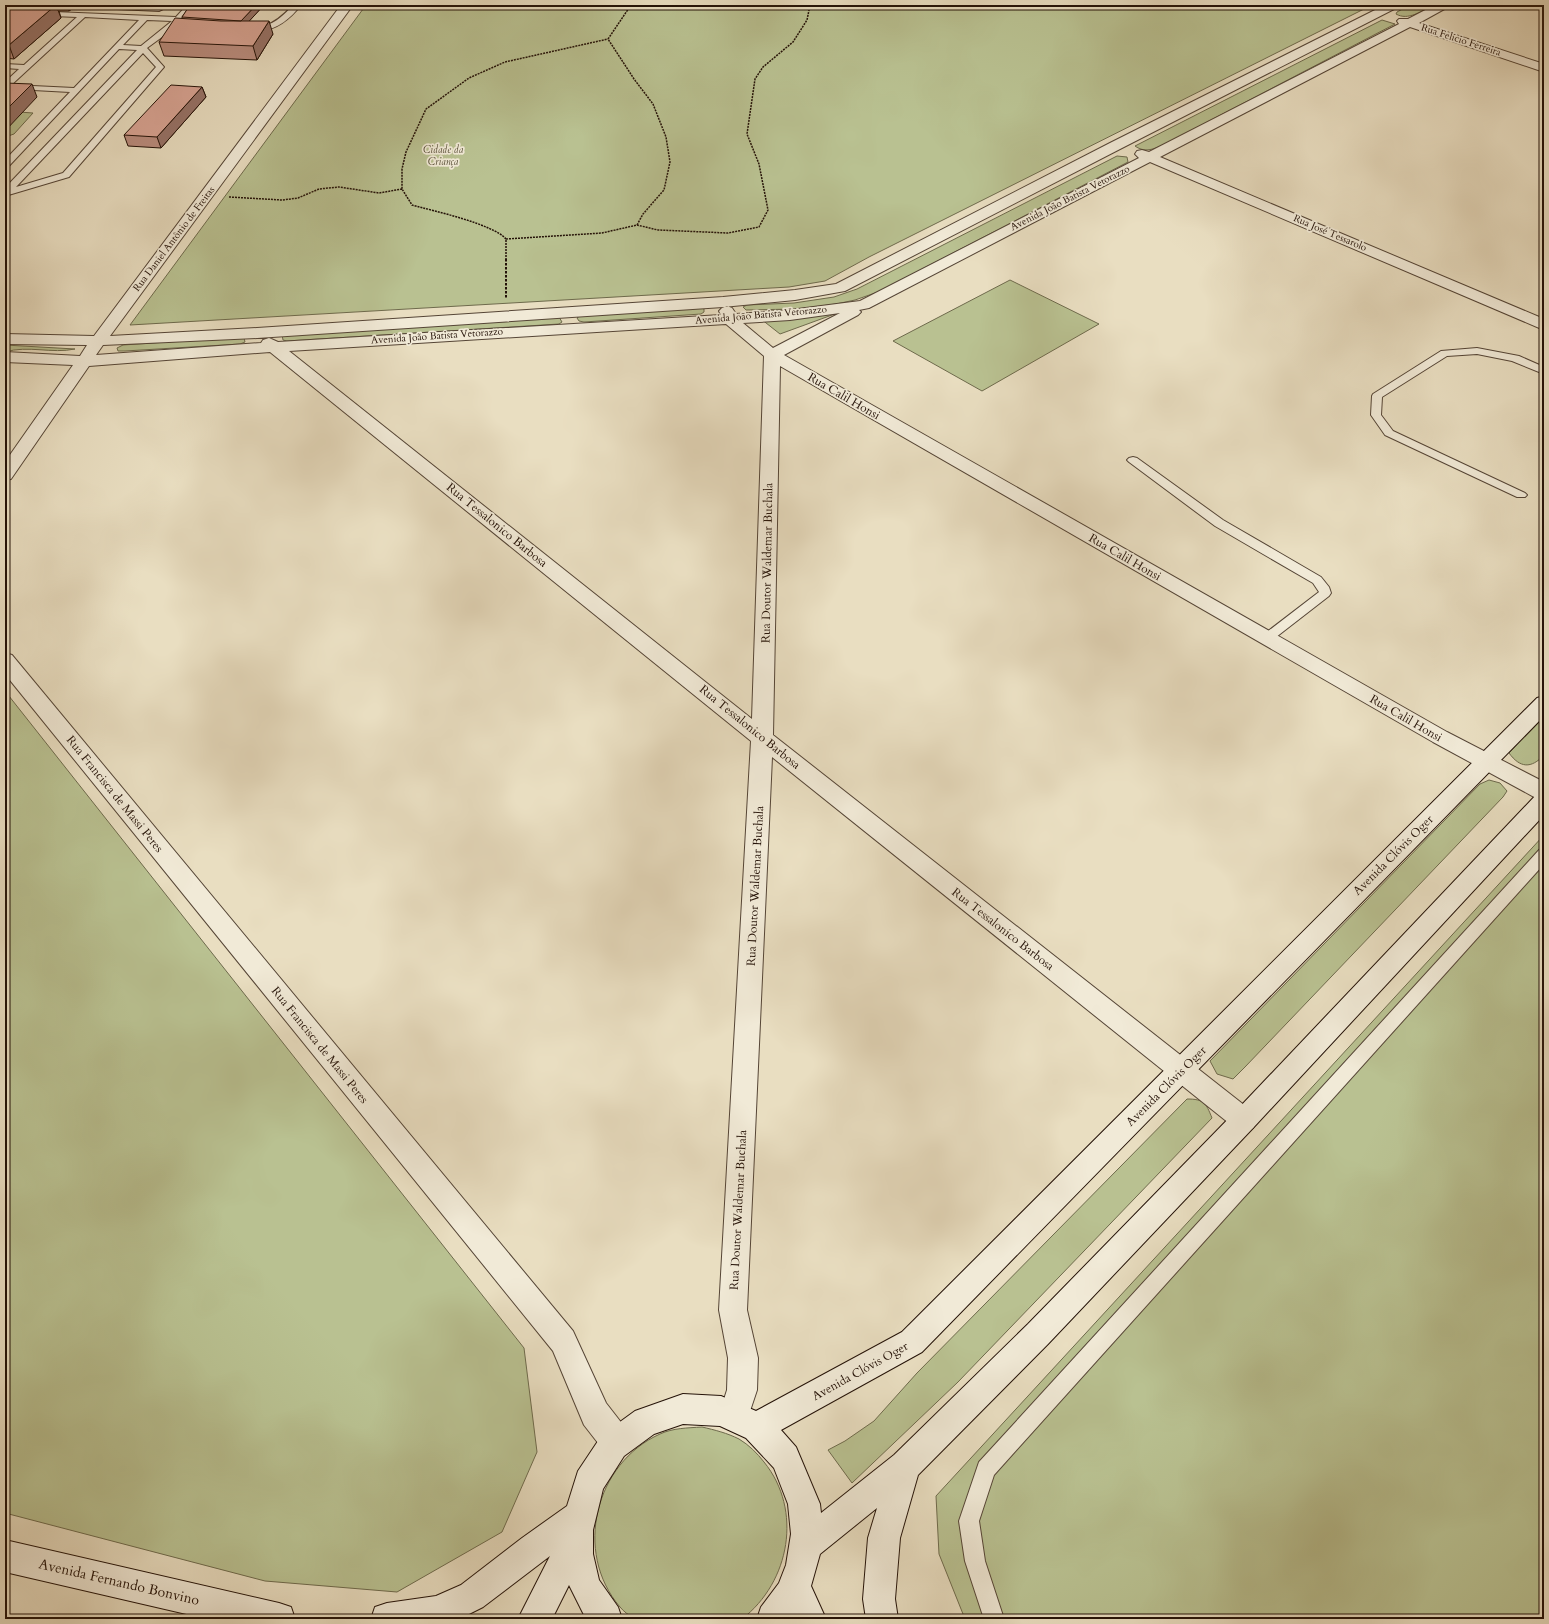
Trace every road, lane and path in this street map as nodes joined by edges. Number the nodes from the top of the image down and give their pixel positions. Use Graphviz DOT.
graph roads {
  1 [pos="75,5"];
  2 [pos="297,5"];
  3 [pos="347,5"];
  4 [pos="631,5"];
  5 [pos="810,5"];
  6 [pos="1394,5"];
  7 [pos="1444,5"];
  8 [pos="182,8"];
  9 [pos="5,12"];
  10 [pos="1379,13"];
  11 [pos="82,16"];
  12 [pos="145,18"];
  13 [pos="175,24"];
  14 [pos="1410,24"];
  15 [pos="246,30"];
  16 [pos="608,39"];
  17 [pos="117,47"];
  18 [pos="143,48"];
  19 [pos="5,66"];
  20 [pos="26,67"];
  21 [pos="1544,68"];
  22 [pos="5,87"];
  23 [pos="77,90"];
  24 [pos="1115,146"];
  25 [pos="17,148"];
  26 [pos="47,150"];
  27 [pos="1151,156"];
  28 [pos="5,165"];
  29 [pos="402,189"];
  30 [pos="5,193"];
  31 [pos="206,195"];
  32 [pos="637,225"];
  33 [pos="506,239"];
  34 [pos="864,305"];
  35 [pos="727,310"];
  36 [pos="568,311"];
  37 [pos="506,316"];
  38 [pos="1544,325"];
  39 [pos="570,328"];
  40 [pos="256,333"];
  41 [pos="5,339"];
  42 [pos="98,341"];
  43 [pos="274,347"];
  44 [pos="772,355"];
  45 [pos="5,357"];
  46 [pos="85,361"];
  47 [pos="1544,371"];
  48 [pos="1133,460"];
  49 [pos="5,474"];
  50 [pos="1521,495"];
  51 [pos="1267,638"];
  52 [pos="5,660"];
  53 [pos="1544,703"];
  54 [pos="762,738"];
  55 [pos="1486,761"];
  56 [pos="1544,792"];
  57 [pos="1544,801"];
  58 [pos="1544,854"];
  59 [pos="1181,1070"];
  60 [pos="1244,1120"];
  61 [pos="745,1421"];
  62 [pos="616,1441"];
  63 [pos="905,1466"];
  64 [pos="577,1528"];
  65 [pos="805,1546"];
  66 [pos="5,1556"];
  67 [pos="794,1587"];
  68 [pos="279,1619"];
  69 [pos="387,1619"];
  70 [pos="534,1619"];
  71 [pos="606,1619"];
  72 [pos="772,1619"];
  73 [pos="810,1619"];
  74 [pos="882,1619"];
  75 [pos="994,1619"];
  1 -- 8 [label="lane"];
  2 -- 15 [label="lane"];
  3 -- 31 [label="street, Rua Daniel Antônio de Freitas"];
  4 -- 16 [label="path"];
  5 -- 32 [label="path"];
  6 -- 10 [label="street, Avenida João Batista Vetorazzo"];
  7 -- 14 [label="street, Avenida João Batista Vetorazzo"];
  8 -- 13 [label="lane"];
  9 -- 11 [label="lane"];
  10 -- 14 [label="street, Rua Felício Ferreira"];
  10 -- 24 [label="street, Avenida João Batista Vetorazzo"];
  11 -- 12 [label="lane"];
  11 -- 20 [label="lane"];
  12 -- 13 [label="lane"];
  12 -- 17 [label="lane"];
  13 -- 18 [label="lane"];
  14 -- 21 [label="street, Rua Felício Ferreira"];
  14 -- 27 [label="street, Avenida João Batista Vetorazzo"];
  16 -- 29 [label="path"];
  16 -- 32 [label="path"];
  17 -- 18 [label="lane"];
  17 -- 23 [label="lane"];
  18 -- 26 [label="lane"];
  18 -- 30 [label="lane"];
  19 -- 20 [label="lane"];
  20 -- 22 [label="lane"];
  22 -- 23 [label="lane"];
  23 -- 25 [label="lane"];
  24 -- 27 [label="street, Rua José Tessarolo"];
  24 -- 35 [label="street, Avenida João Batista Vetorazzo"];
  25 -- 26 [label="lane"];
  25 -- 28 [label="lane"];
  26 -- 30 [label="lane"];
  27 -- 34 [label="street, Avenida João Batista Vetorazzo"];
  27 -- 38 [label="street, Rua José Tessarolo"];
  29 -- 31 [label="path"];
  29 -- 33 [label="path"];
  31 -- 42 [label="street, Rua Daniel Antônio de Freitas"];
  32 -- 33 [label="path"];
  33 -- 37 [label="path"];
  34 -- 35 [label="street, Avenida João Batista Vetorazzo"];
  34 -- 44 [label="street"];
  35 -- 36 [label="street, Avenida João Batista Vetorazzo"];
  35 -- 39 [label="street, Avenida João Batista Vetorazzo"];
  35 -- 44 [label="street, Rua Calil Honsi"];
  36 -- 37 [label="street, Avenida João Batista Vetorazzo"];
  36 -- 39 [label="street"];
  37 -- 40 [label="street, Avenida João Batista Vetorazzo"];
  39 -- 43 [label="street, Avenida João Batista Vetorazzo"];
  40 -- 42 [label="street, Avenida João Batista Vetorazzo"];
  40 -- 43 [label="street, Rua Tessalonico Barbosa"];
  41 -- 42 [label="street, Avenida João Batista Vetorazzo"];
  42 -- 46 [label="street, Rua Daniel Antônio de Freitas"];
  43 -- 46 [label="street, Avenida João Batista Vetorazzo"];
  43 -- 54 [label="street, Rua Tessalonico Barbosa"];
  44 -- 51 [label="street, Rua Calil Honsi"];
  44 -- 54 [label="street, Rua Doutor Waldemar Buchala"];
  45 -- 46 [label="street, Avenida João Batista Vetorazzo"];
  46 -- 49 [label="street, Rua Daniel Antônio de Freitas"];
  47 -- 50 [label="lane"];
  48 -- 51 [label="lane"];
  51 -- 55 [label="street, Rua Calil Honsi"];
  52 -- 62 [label="street, Rua Francisca de Massi Peres"];
  53 -- 55 [label="street, Avenida Clóvis Oger"];
  54 -- 59 [label="street, Rua Tessalonico Barbosa"];
  54 -- 61 [label="street, Rua Doutor Waldemar Buchala"];
  55 -- 56 [label="street, Rua Calil Honsi"];
  55 -- 59 [label="street, Avenida Clóvis Oger"];
  57 -- 60 [label="street"];
  58 -- 75 [label="lane"];
  59 -- 60 [label="street, Rua Tessalonico Barbosa"];
  59 -- 61 [label="street, Avenida Clóvis Oger"];
  60 -- 63 [label="street"];
  61 -- 62 [label="street"];
  61 -- 65 [label="street"];
  62 -- 64 [label="street"];
  63 -- 65 [label="street"];
  63 -- 74 [label="street"];
  64 -- 69 [label="street"];
  64 -- 70 [label="street"];
  64 -- 71 [label="street"];
  65 -- 67 [label="street"];
  66 -- 68 [label="street, Avenida Fernando Bonvino"];
  67 -- 72 [label="street"];
  67 -- 73 [label="street"];
}
